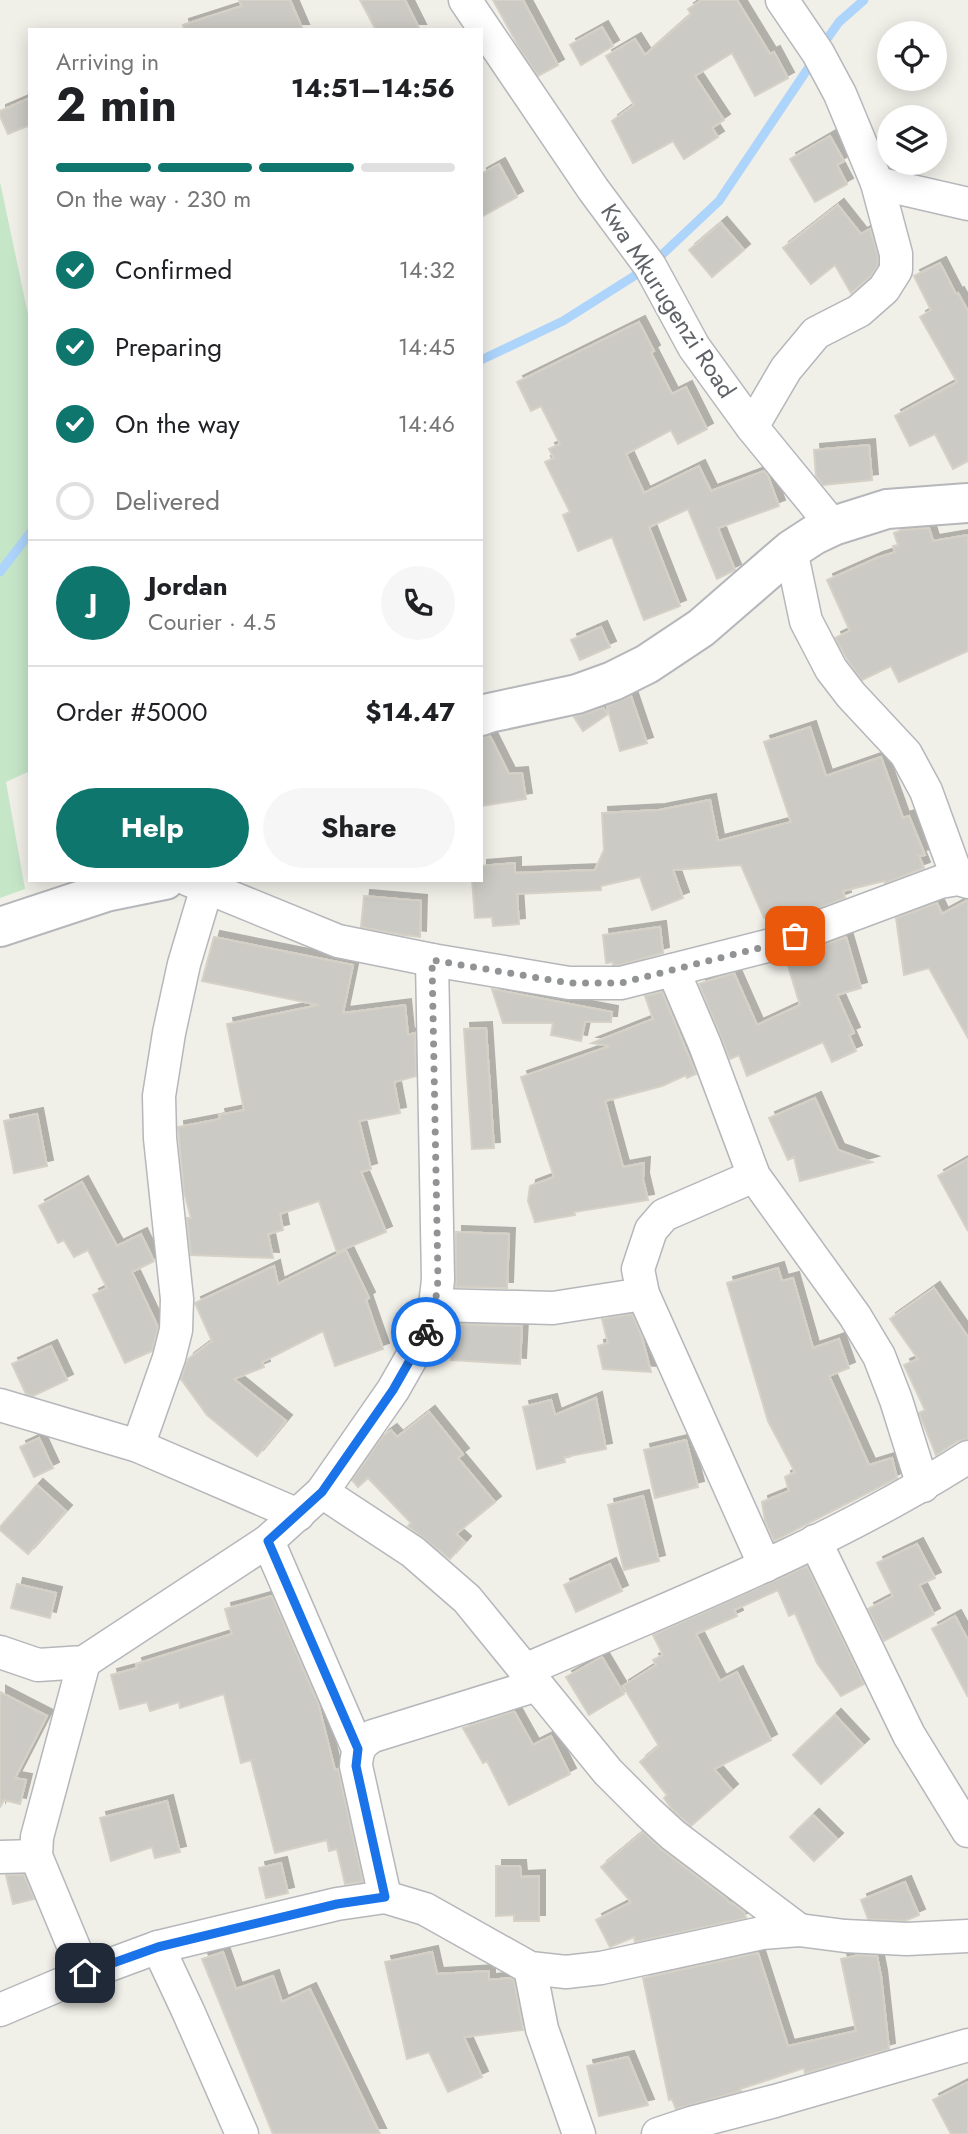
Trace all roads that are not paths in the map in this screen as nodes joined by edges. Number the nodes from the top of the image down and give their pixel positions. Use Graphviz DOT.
graph roads {
  1 [pos="465,0"];
  2 [pos="782,0"];
  3 [pos="877,183"];
  4 [pos="968,204"];
  5 [pos="752,427"];
  6 [pos="968,503"];
  7 [pos="833,526"];
  8 [pos="791,550"];
  9 [pos="483,715"];
  10 [pos="963,880"];
  11 [pos="156,882"];
  12 [pos="198,884"];
  13 [pos="0,927"];
  14 [pos="432,960"];
  15 [pos="674,970"];
  16 [pos="754,1176"];
  17 [pos="643,1294"];
  18 [pos="435,1306"];
  19 [pos="0,1405"];
  20 [pos="138,1446"];
  21 [pos="968,1457"];
  22 [pos="923,1486"];
  23 [pos="322,1492"];
  24 [pos="298,1515"];
  25 [pos="268,1541"];
  26 [pos="815,1541"];
  27 [pos="765,1566"];
  28 [pos="0,1652"];
  29 [pos="84,1662"];
  30 [pos="531,1677"];
  31 [pos="358,1749"];
  32 [pos="968,1831"];
  33 [pos="36,1856"];
  34 [pos="0,1857"];
  35 [pos="385,1897"];
  36 [pos="799,1930"];
  37 [pos="968,1936"];
  38 [pos="158,1947"];
  39 [pos="530,1968"];
  40 [pos="85,1973"];
  41 [pos="0,2010"];
  42 [pos="968,2045"];
  43 [pos="242,2134"];
  44 [pos="579,2134"];
  45 [pos="658,2134"];
  1 -- 5 [label="street, Kwa Mkurugenzi Road"];
  2 -- 3 [label="street"];
  3 -- 4 [label="street"];
  3 -- 5 [label="street"];
  5 -- 7 [label="street, Kwa Mkurugenzi Road"];
  6 -- 7 [label="street"];
  7 -- 8 [label="street"];
  8 -- 9 [label="street"];
  8 -- 10 [label="street"];
  10 -- 15 [label="street"];
  11 -- 13 [label="street"];
  12 -- 14 [label="street"];
  12 -- 20 [label="street"];
  14 -- 15 [label="street"];
  14 -- 18 [label="street"];
  15 -- 16 [label="street"];
  16 -- 17 [label="street"];
  16 -- 22 [label="street"];
  17 -- 18 [label="street"];
  17 -- 27 [label="street"];
  18 -- 23 [label="street"];
  19 -- 20 [label="street"];
  20 -- 24 [label="street"];
  21 -- 22 [label="street"];
  22 -- 26 [label="street"];
  23 -- 24 [label="street"];
  23 -- 30 [label="street"];
  24 -- 25 [label="street"];
  25 -- 29 [label="street"];
  25 -- 31 [label="street"];
  26 -- 27 [label="street"];
  26 -- 32 [label="street"];
  27 -- 30 [label="street"];
  28 -- 29 [label="street"];
  29 -- 33 [label="street"];
  30 -- 31 [label="street"];
  30 -- 36 [label="street"];
  31 -- 35 [label="street"];
  33 -- 34 [label="street"];
  33 -- 40 [label="street"];
  35 -- 38 [label="street"];
  35 -- 39 [label="street"];
  36 -- 37 [label="street"];
  36 -- 39 [label="street"];
  38 -- 40 [label="street"];
  38 -- 43 [label="street"];
  39 -- 44 [label="street"];
  40 -- 41 [label="street"];
  42 -- 45 [label="street"];
}
